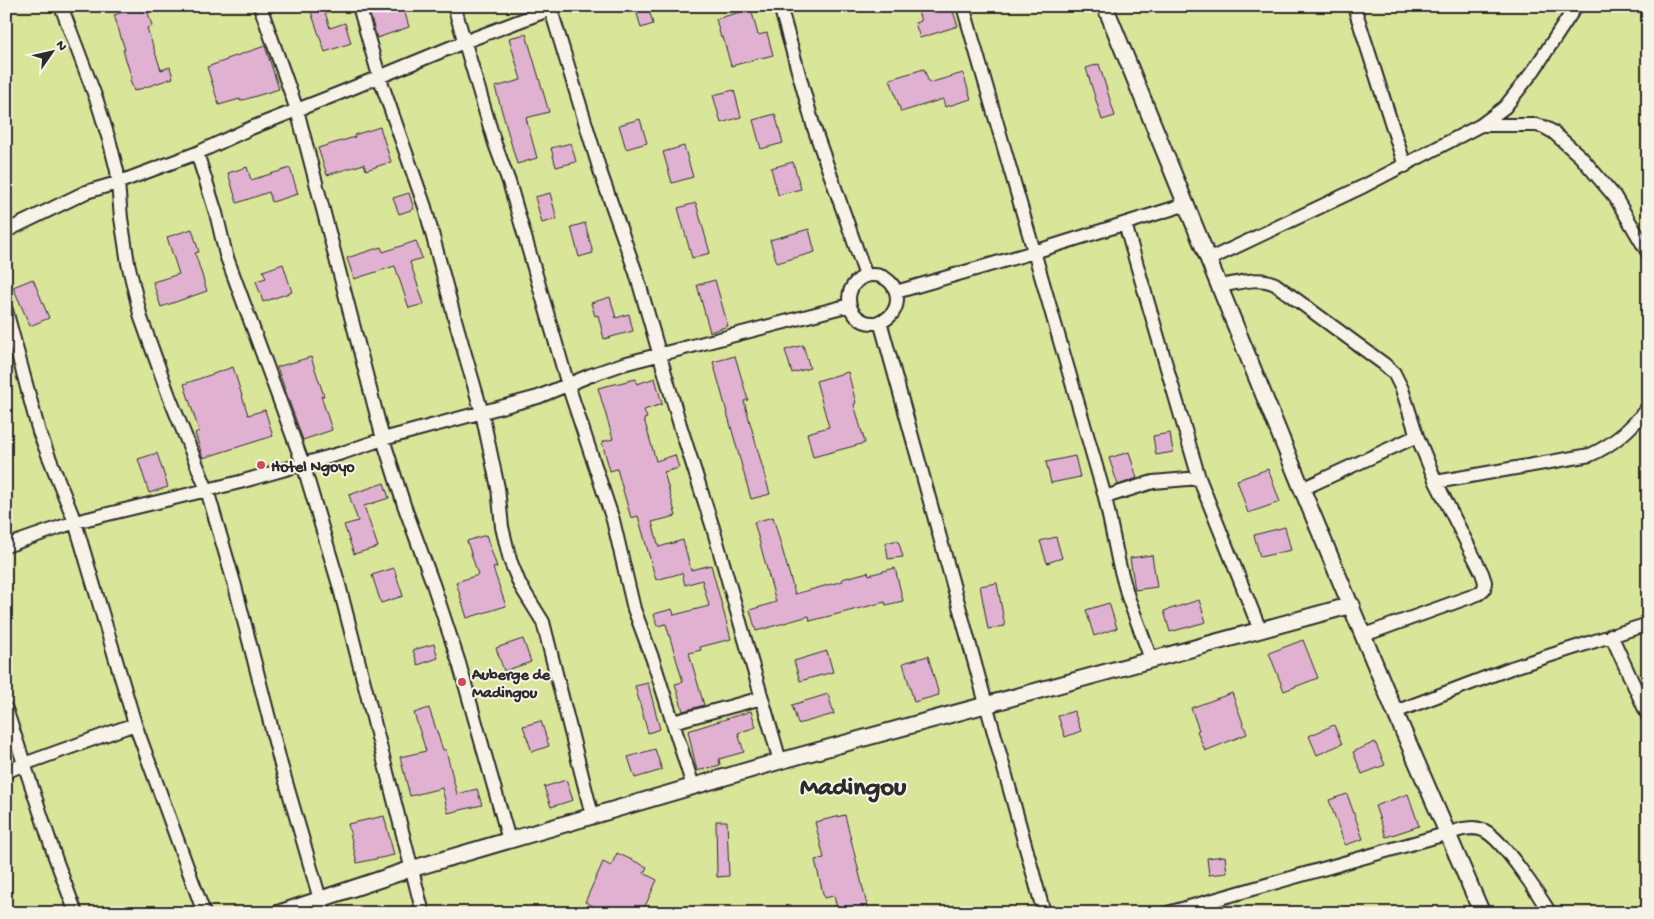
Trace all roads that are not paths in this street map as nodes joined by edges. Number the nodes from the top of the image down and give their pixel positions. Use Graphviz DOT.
graph roads {
  1 [pos="61,6"];
  2 [pos="260,6"];
  3 [pos="359,6"];
  4 [pos="454,6"];
  5 [pos="780,6"];
  6 [pos="963,6"];
  7 [pos="1105,6"];
  8 [pos="1354,6"];
  9 [pos="1576,6"];
  10 [pos="555,8"];
  11 [pos="464,42"];
  12 [pos="380,76"];
  13 [pos="297,110"];
  14 [pos="1482,125"];
  15 [pos="198,153"];
  16 [pos="1405,166"];
  17 [pos="117,183"];
  18 [pos="1187,204"];
  19 [pos="1125,224"];
  20 [pos="6,230"];
  21 [pos="1034,252"];
  22 [pos="1648,253"];
  23 [pos="1210,259"];
  24 [pos="866,276"];
  25 [pos="1220,286"];
  26 [pos="896,292"];
  27 [pos="850,305"];
  28 [pos="6,310"];
  29 [pos="880,322"];
  30 [pos="660,354"];
  31 [pos="568,385"];
  32 [pos="1648,407"];
  33 [pos="482,413"];
  34 [pos="1417,436"];
  35 [pos="383,439"];
  36 [pos="304,464"];
  37 [pos="1198,478"];
  38 [pos="1436,482"];
  39 [pos="1302,488"];
  40 [pos="207,490"];
  41 [pos="1105,497"];
  42 [pos="75,522"];
  43 [pos="6,546"];
  44 [pos="1352,605"];
  45 [pos="1648,624"];
  46 [pos="1260,630"];
  47 [pos="1364,635"];
  48 [pos="1611,635"];
  49 [pos="1151,659"];
  50 [pos="762,698"];
  51 [pos="986,705"];
  52 [pos="6,709"];
  53 [pos="1396,712"];
  54 [pos="1648,716"];
  55 [pos="673,722"];
  56 [pos="136,724"];
  57 [pos="780,761"];
  58 [pos="24,764"];
  59 [pos="6,772"];
  60 [pos="692,786"];
  61 [pos="592,815"];
  62 [pos="1448,833"];
  63 [pos="509,840"];
  64 [pos="411,869"];
  65 [pos="322,905"];
  66 [pos="76,913"];
  67 [pos="204,913"];
  68 [pos="279,913"];
  69 [pos="423,913"];
  70 [pos="1044,913"];
  71 [pos="1168,913"];
  72 [pos="1482,913"];
  73 [pos="1550,913"];
  1 -- 17 [label="street"];
  2 -- 13 [label="street"];
  3 -- 12 [label="street"];
  4 -- 11 [label="street"];
  5 -- 24 [label="street"];
  6 -- 21 [label="street"];
  7 -- 18 [label="street"];
  8 -- 16 [label="street"];
  9 -- 14 [label="street"];
  10 -- 11 [label="street"];
  10 -- 30 [label="street"];
  11 -- 12 [label="street"];
  11 -- 31 [label="street"];
  12 -- 13 [label="street"];
  12 -- 33 [label="street"];
  13 -- 15 [label="street"];
  13 -- 35 [label="street"];
  14 -- 16 [label="street"];
  14 -- 22 [label="street"];
  15 -- 17 [label="street"];
  15 -- 36 [label="street"];
  16 -- 23 [label="street"];
  17 -- 20 [label="street"];
  17 -- 40 [label="street"];
  18 -- 19 [label="street"];
  18 -- 23 [label="street"];
  19 -- 21 [label="street"];
  19 -- 37 [label="street"];
  21 -- 26 [label="street"];
  21 -- 41 [label="street"];
  23 -- 25 [label="street"];
  24 -- 26 [label="street"];
  24 -- 27 [label="street"];
  25 -- 34 [label="street"];
  25 -- 39 [label="street"];
  26 -- 29 [label="street"];
  27 -- 29 [label="street"];
  27 -- 30 [label="street"];
  28 -- 42 [label="street"];
  29 -- 51 [label="street"];
  30 -- 31 [label="street"];
  30 -- 50 [label="street"];
  31 -- 33 [label="street"];
  31 -- 55 [label="street"];
  32 -- 38 [label="street"];
  33 -- 35 [label="street"];
  33 -- 61 [label="street"];
  34 -- 38 [label="street"];
  34 -- 39 [label="street"];
  35 -- 36 [label="street"];
  35 -- 63 [label="street"];
  36 -- 40 [label="street"];
  36 -- 64 [label="street"];
  37 -- 41 [label="street"];
  37 -- 46 [label="street"];
  38 -- 47 [label="street"];
  39 -- 44 [label="street"];
  40 -- 42 [label="street"];
  40 -- 65 [label="street"];
  41 -- 49 [label="street"];
  42 -- 43 [label="street"];
  42 -- 56 [label="street"];
  44 -- 46 [label="street"];
  44 -- 47 [label="street"];
  45 -- 48 [label="street"];
  46 -- 49 [label="street"];
  47 -- 53 [label="street"];
  48 -- 53 [label="street"];
  48 -- 54 [label="street"];
  49 -- 51 [label="street"];
  50 -- 55 [label="street"];
  50 -- 57 [label="street"];
  51 -- 57 [label="street"];
  51 -- 70 [label="street"];
  52 -- 58 [label="street"];
  53 -- 62 [label="street"];
  55 -- 60 [label="street"];
  56 -- 58 [label="street"];
  56 -- 67 [label="street"];
  57 -- 60 [label="street"];
  58 -- 59 [label="street"];
  58 -- 66 [label="street"];
  60 -- 61 [label="street"];
  61 -- 63 [label="street"];
  62 -- 71 [label="street"];
  62 -- 72 [label="street"];
  62 -- 73 [label="street"];
  63 -- 64 [label="street"];
  64 -- 65 [label="street"];
  64 -- 69 [label="street"];
  65 -- 68 [label="street"];
}
